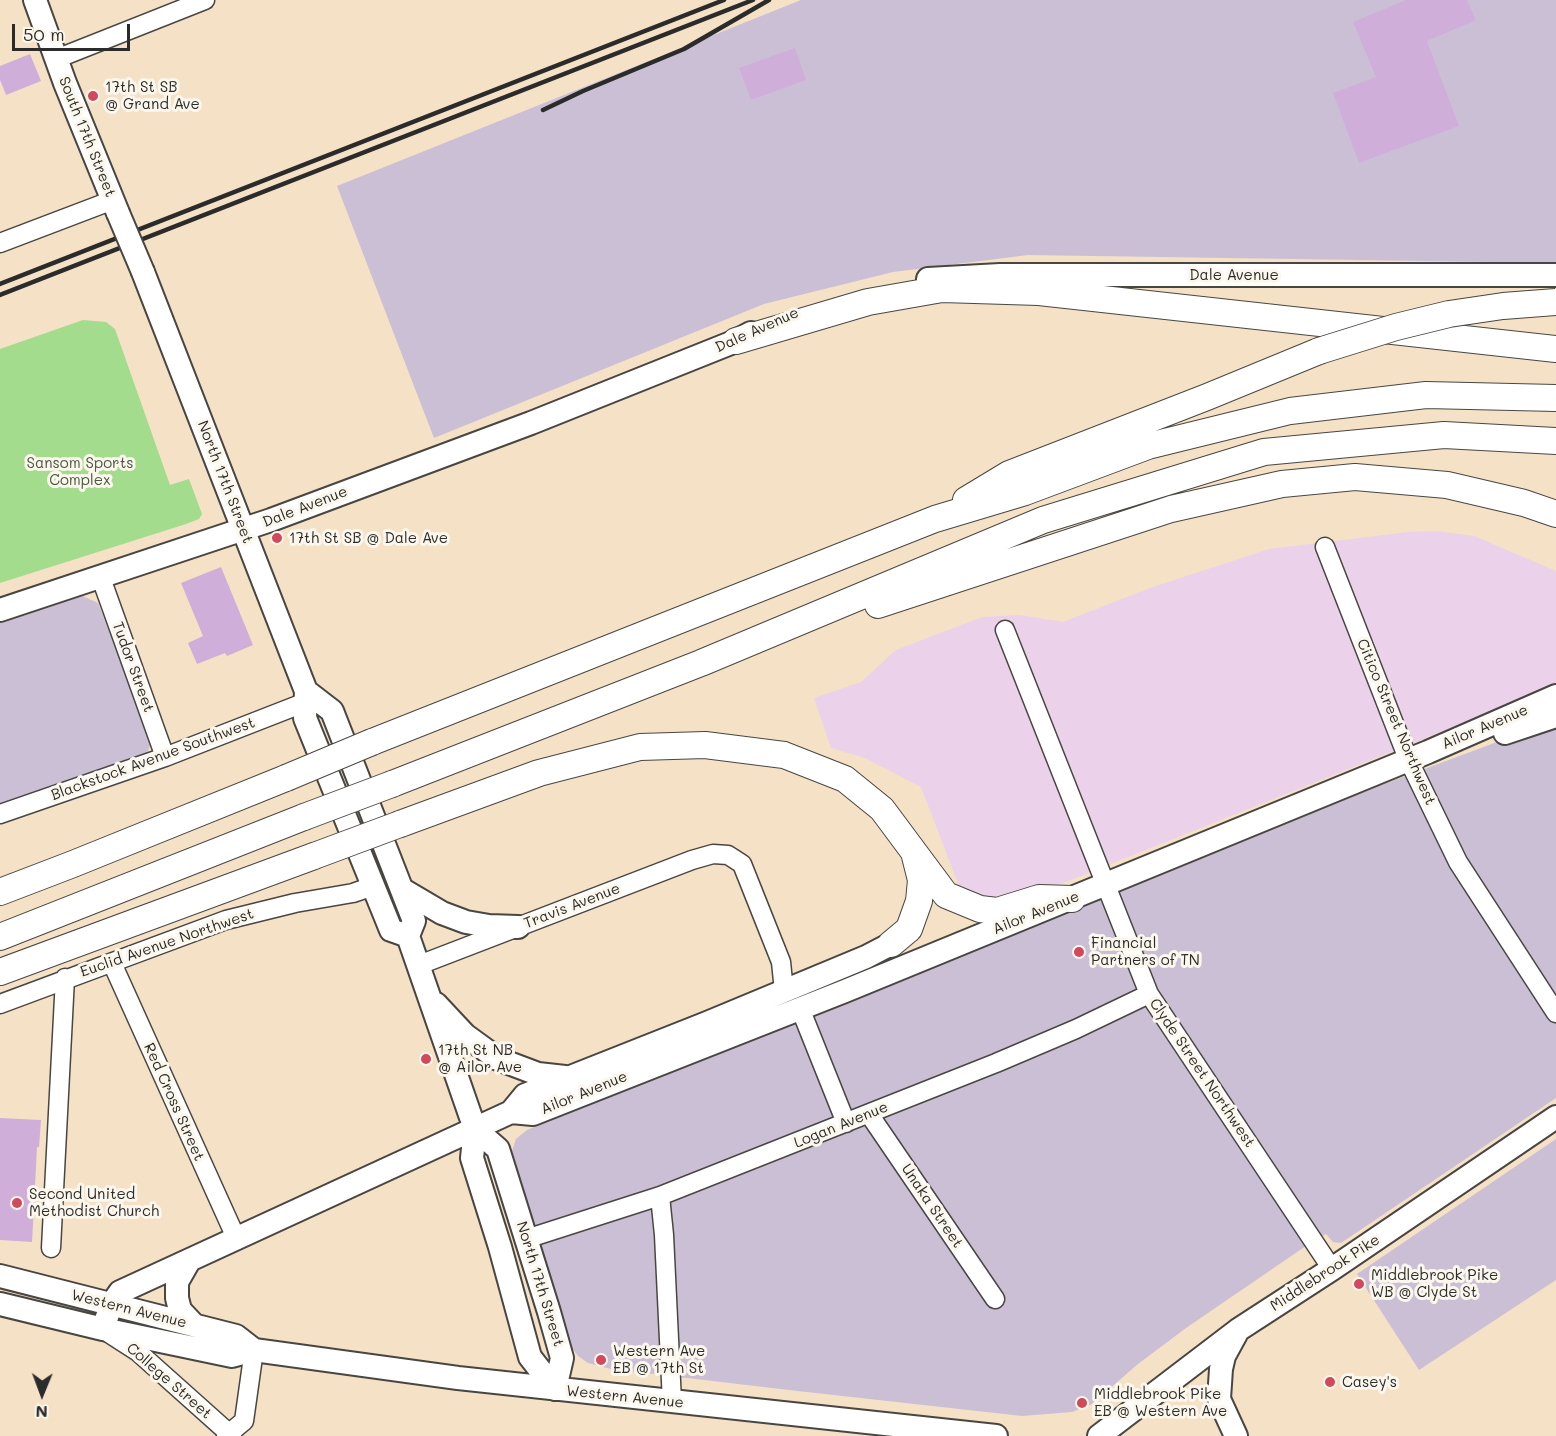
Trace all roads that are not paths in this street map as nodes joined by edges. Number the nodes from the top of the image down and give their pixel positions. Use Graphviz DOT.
graph roads {
  1 [pos="36,0"];
  2 [pos="205,0"];
  3 [pos="56,59"];
  4 [pos="116,206"];
  5 [pos="0,243"];
  6 [pos="143,272"];
  7 [pos="1556,275"];
  8 [pos="1556,302"];
  9 [pos="736,341"];
  10 [pos="1556,349"];
  11 [pos="1556,398"];
  12 [pos="1556,441"];
  13 [pos="1556,514"];
  14 [pos="935,519"];
  15 [pos="244,530"];
  16 [pos="1324,547"];
  17 [pos="101,578"];
  18 [pos="0,610"];
  19 [pos="1005,630"];
  20 [pos="701,663"];
  21 [pos="1556,696"];
  22 [pos="306,697"];
  23 [pos="1556,716"];
  24 [pos="1418,755"];
  25 [pos="165,757"];
  26 [pos="0,814"];
  27 [pos="171,824"];
  28 [pos="913,849"];
  29 [pos="0,877"];
  30 [pos="1106,884"];
  31 [pos="373,886"];
  32 [pos="403,890"];
  33 [pos="0,892"];
  34 [pos="1072,899"];
  35 [pos="518,927"];
  36 [pos="408,936"];
  37 [pos="0,937"];
  38 [pos="891,944"];
  39 [pos="112,963"];
  40 [pos="419,965"];
  41 [pos="0,972"];
  42 [pos="65,978"];
  43 [pos="784,991"];
  44 [pos="1149,994"];
  45 [pos="430,998"];
  46 [pos="0,1004"];
  47 [pos="800,1008"];
  48 [pos="1556,1013"];
  49 [pos="570,1077"];
  50 [pos="511,1112"];
  51 [pos="869,1114"];
  52 [pos="1556,1118"];
  53 [pos="846,1123"];
  54 [pos="475,1129"];
  55 [pos="660,1197"];
  56 [pos="526,1239"];
  57 [pos="237,1240"];
  58 [pos="51,1248"];
  59 [pos="189,1260"];
  60 [pos="1332,1269"];
  61 [pos="0,1276"];
  62 [pos="994,1299"];
  63 [pos="0,1304"];
  64 [pos="111,1305"];
  65 [pos="194,1325"];
  66 [pos="103,1329"];
  67 [pos="1238,1330"];
  68 [pos="254,1350"];
  69 [pos="555,1389"];
  70 [pos="672,1401"];
  71 [pos="956,1434"];
  72 [pos="229,1435"];
  73 [pos="996,1436"];
  74 [pos="1099,1436"];
  75 [pos="1236,1436"];
  1 -- 3 [label="main road, South 17th Street"];
  2 -- 3 [label="street"];
  3 -- 4 [label="main road, South 17th Street"];
  4 -- 5 [label="street"];
  4 -- 6 [label="main road, South 17th Street, bridge"];
  6 -- 15 [label="main road, North 17th Street"];
  7 -- 9 [label="main road, Dale Avenue"];
  8 -- 14 [label="highway, bridge"];
  9 -- 10 [label="highway"];
  9 -- 15 [label="main road, Dale Avenue"];
  11 -- 14 [label="highway"];
  12 -- 20 [label="highway"];
  13 -- 20 [label="highway"];
  14 -- 27 [label="highway, bridge"];
  15 -- 17 [label="main road, Dale Avenue"];
  15 -- 22 [label="main road, North 17th Street"];
  16 -- 24 [label="street, Citico Street Northwest"];
  17 -- 18 [label="main road, Dale Avenue"];
  17 -- 25 [label="street, Tudor Street"];
  19 -- 30 [label="street, Clyde Street Northwest"];
  20 -- 37 [label="highway, bridge"];
  21 -- 24 [label="main road, Ailor Avenue"];
  22 -- 25 [label="street, Blackstock Avenue Southwest"];
  22 -- 31 [label="main road, North 17th Street"];
  22 -- 32 [label="main road, North 17th Street"];
  23 -- 24 [label="main road"];
  24 -- 30 [label="main road, Ailor Avenue"];
  24 -- 48 [label="street, Citico Street Northwest"];
  25 -- 26 [label="street, Blackstock Avenue Southwest"];
  27 -- 29 [label="highway"];
  27 -- 33 [label="highway"];
  28 -- 34 [label="highway"];
  28 -- 38 [label="highway"];
  28 -- 41 [label="highway, bridge"];
  30 -- 34 [label="main road, Ailor Avenue"];
  30 -- 44 [label="street, Clyde Street Northwest"];
  31 -- 36 [label="main road, North 17th Street"];
  31 -- 39 [label="street, Euclid Avenue Northwest"];
  32 -- 35 [label="main road"];
  32 -- 36 [label="main road, North 17th Street"];
  34 -- 47 [label="main road, Ailor Avenue"];
  35 -- 40 [label="street, Travis Avenue"];
  35 -- 43 [label="street, Travis Avenue"];
  36 -- 40 [label="main road, North 17th Street"];
  38 -- 43 [label="main road, Ailor Avenue"];
  39 -- 42 [label="street, Euclid Avenue Northwest"];
  39 -- 57 [label="street, Red Cross Street"];
  40 -- 45 [label="main road, North 17th Street"];
  42 -- 46 [label="street, Euclid Avenue Northwest"];
  42 -- 58 [label="street"];
  43 -- 49 [label="main road, Ailor Avenue"];
  44 -- 51 [label="street, Logan Avenue"];
  44 -- 60 [label="street, Clyde Street Northwest"];
  45 -- 49 [label="main road"];
  45 -- 54 [label="main road, North 17th Street"];
  47 -- 50 [label="main road, Ailor Avenue"];
  47 -- 53 [label="street"];
  49 -- 50 [label="main road, Ailor Avenue"];
  50 -- 54 [label="main road, Ailor Avenue"];
  51 -- 53 [label="street, Logan Avenue"];
  51 -- 62 [label="street, Unaka Street"];
  52 -- 60 [label="main road, Middlebrook Pike"];
  53 -- 55 [label="street, Logan Avenue"];
  54 -- 56 [label="main road, North 17th Street"];
  54 -- 57 [label="main road, Ailor Avenue"];
  54 -- 69 [label="main road, North 17th Street"];
  55 -- 56 [label="street, Logan Avenue"];
  55 -- 70 [label="street"];
  56 -- 69 [label="main road, North 17th Street"];
  57 -- 59 [label="main road, Ailor Avenue"];
  59 -- 64 [label="main road, Ailor Avenue"];
  59 -- 65 [label="main road"];
  60 -- 67 [label="main road, Middlebrook Pike"];
  61 -- 64 [label="main road, Western Avenue"];
  63 -- 66 [label="main road, Western Avenue"];
  64 -- 65 [label="main road, Western Avenue"];
  64 -- 66 [label="main road"];
  65 -- 68 [label="main road, Western Avenue"];
  66 -- 68 [label="main road, Western Avenue"];
  66 -- 72 [label="street, College Street"];
  67 -- 74 [label="main road, Middlebrook Pike"];
  67 -- 75 [label="main road"];
  68 -- 69 [label="main road, Western Avenue"];
  68 -- 72 [label="street"];
  69 -- 70 [label="main road, Western Avenue"];
  70 -- 71 [label="main road, Western Avenue"];
  71 -- 73 [label="main road, Western Avenue"];
}
